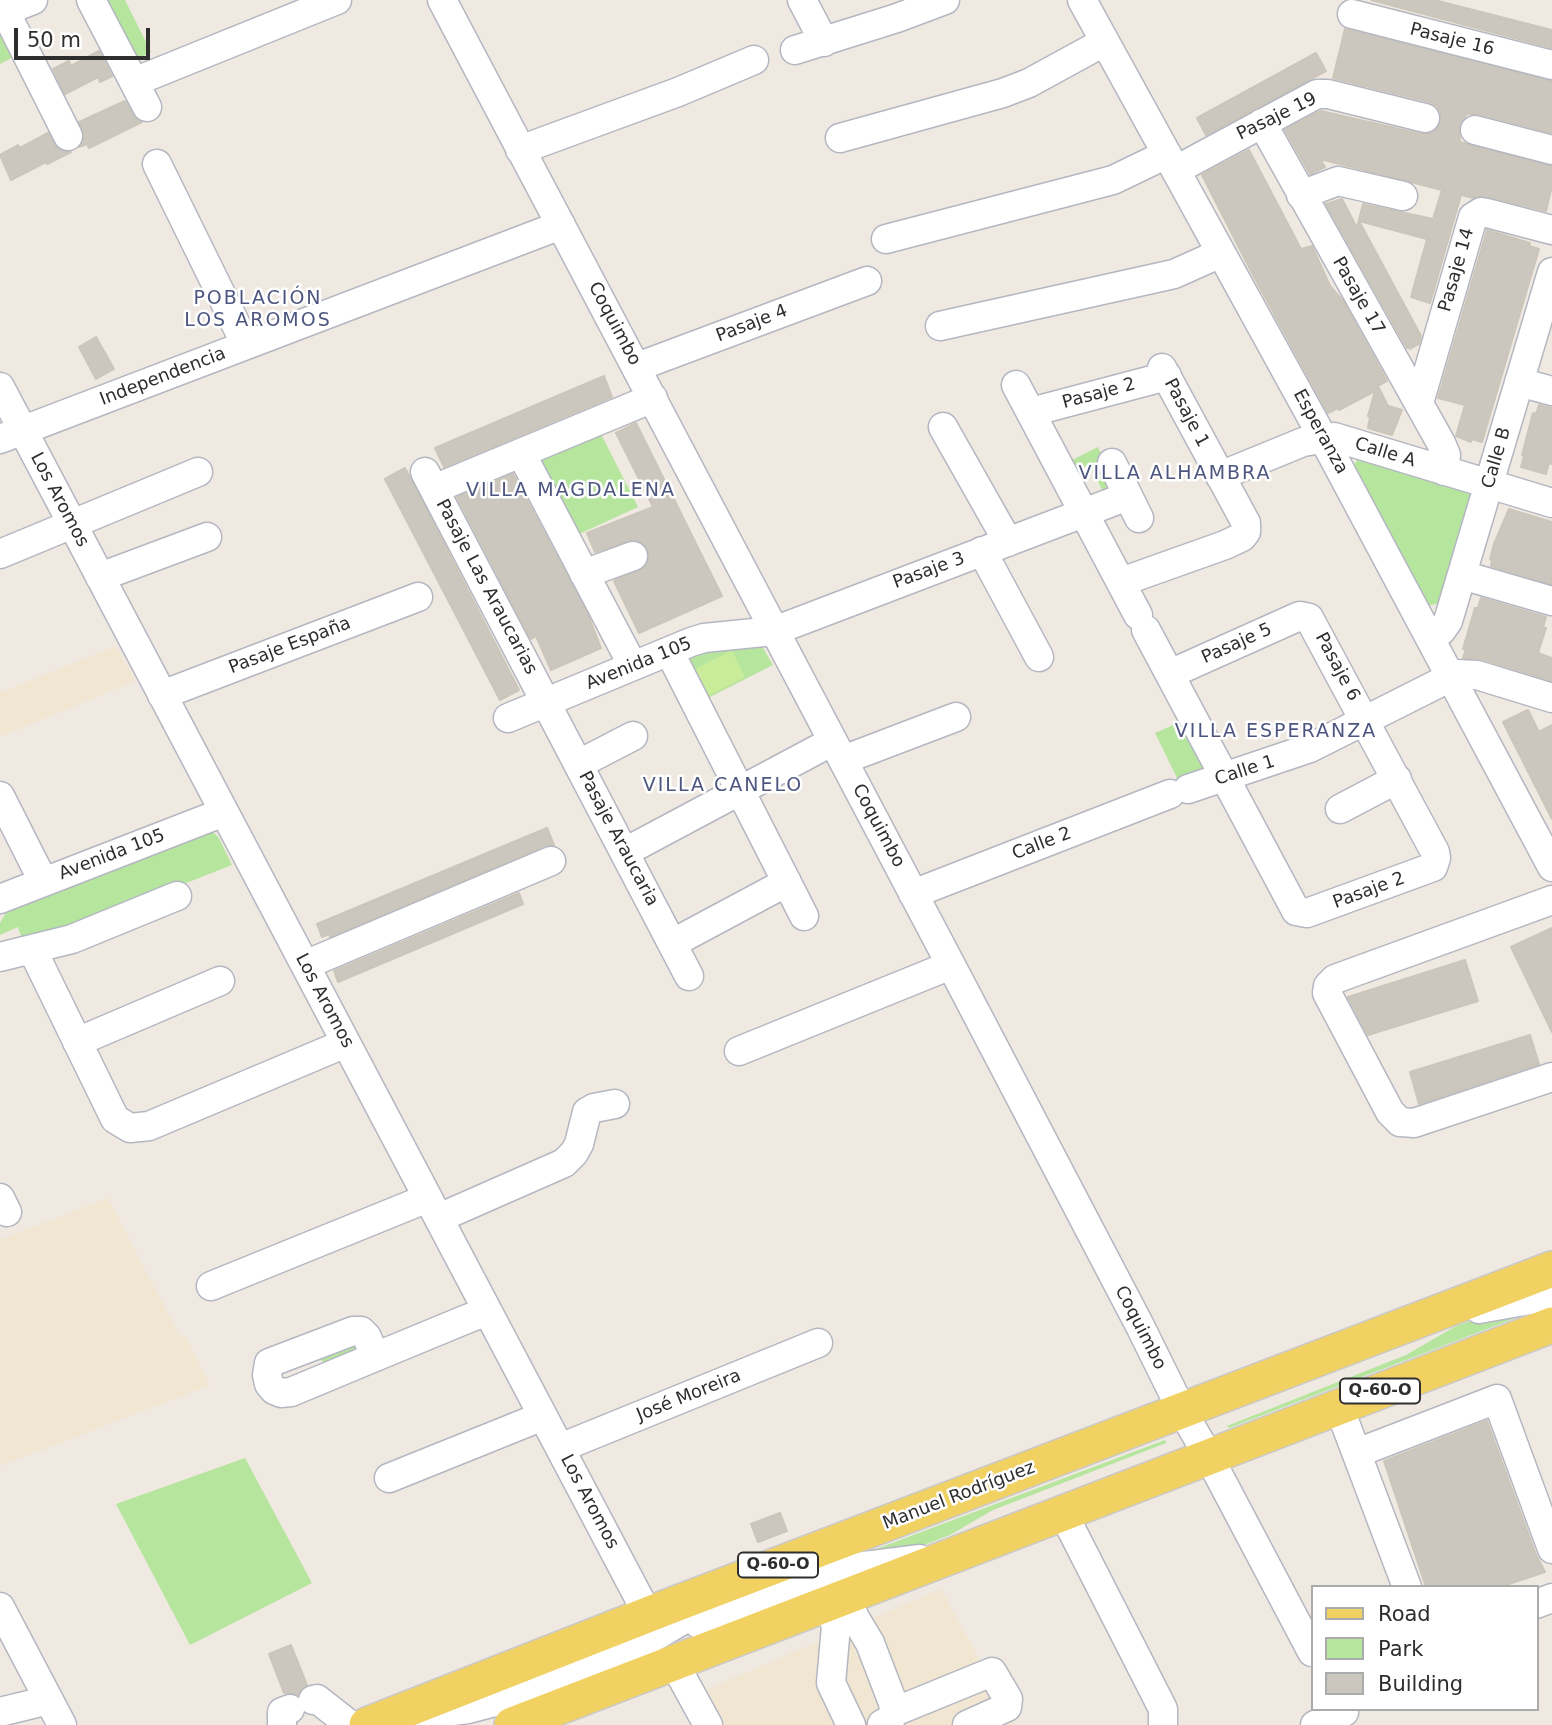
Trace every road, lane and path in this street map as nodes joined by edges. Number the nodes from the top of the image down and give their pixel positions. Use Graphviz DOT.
graph roads {
  1 [pos="33,0"];
  2 [pos="91,0"];
  3 [pos="337,0"];
  4 [pos="442,0"];
  5 [pos="802,0"];
  6 [pos="945,0"];
  7 [pos="1082,0"];
  8 [pos="3,12"];
  9 [pos="1352,14"];
  10 [pos="824,41"];
  11 [pos="1104,43"];
  12 [pos="795,50"];
  13 [pos="754,60"];
  14 [pos="1552,65"];
  15 [pos="134,82"];
  16 [pos="147,107"];
  17 [pos="1425,118"];
  18 [pos="1262,123"];
  19 [pos="1475,130"];
  20 [pos="68,136"];
  21 [pos="840,138"];
  22 [pos="520,150"];
  23 [pos="1552,150"];
  24 [pos="1171,162"];
  25 [pos="157,164"];
  26 [pos="1301,195"];
  27 [pos="1403,196"];
  28 [pos="561,225"];
  29 [pos="1552,230"];
  30 [pos="886,239"];
  31 [pos="1221,253"];
  32 [pos="867,281"];
  33 [pos="1550,285"];
  34 [pos="940,326"];
  35 [pos="246,345"];
  36 [pos="637,367"];
  37 [pos="1164,372"];
  38 [pos="1519,382"];
  39 [pos="1016,385"];
  40 [pos="0,387"];
  41 [pos="1552,391"];
  42 [pos="653,398"];
  43 [pos="1419,403"];
  44 [pos="1031,412"];
  45 [pos="943,427"];
  46 [pos="11,435"];
  47 [pos="1323,438"];
  48 [pos="522,453"];
  49 [pos="1112,463"];
  50 [pos="1444,471"];
  51 [pos="198,472"];
  52 [pos="1220,476"];
  53 [pos="1489,485"];
  54 [pos="1552,503"];
  55 [pos="1084,513"];
  56 [pos="73,525"];
  57 [pos="207,537"];
  58 [pos="1008,542"];
  59 [pos="982,551"];
  60 [pos="0,554"];
  61 [pos="633,556"];
  62 [pos="584,573"];
  63 [pos="1462,575"];
  64 [pos="100,577"];
  65 [pos="1121,582"];
  66 [pos="418,597"];
  67 [pos="1552,601"];
  68 [pos="1304,616"];
  69 [pos="774,631"];
  70 [pos="1430,637"];
  71 [pos="669,651"];
  72 [pos="1039,657"];
  73 [pos="633,666"];
  74 [pos="1170,674"];
  75 [pos="1451,677"];
  76 [pos="162,695"];
  77 [pos="1552,698"];
  78 [pos="547,702"];
  79 [pos="956,716"];
  80 [pos="508,718"];
  81 [pos="1365,720"];
  82 [pos="633,736"];
  83 [pos="838,751"];
  84 [pos="579,764"];
  85 [pos="1225,778"];
  86 [pos="1397,779"];
  87 [pos="740,790"];
  88 [pos="1179,791"];
  89 [pos="0,796"];
  90 [pos="1340,809"];
  91 [pos="224,812"];
  92 [pos="625,852"];
  93 [pos="551,861"];
  94 [pos="1552,867"];
  95 [pos="43,881"];
  96 [pos="787,882"];
  97 [pos="913,894"];
  98 [pos="177,896"];
  99 [pos="0,899"];
  100 [pos="1552,900"];
  101 [pos="804,916"];
  102 [pos="673,943"];
  103 [pos="32,949"];
  104 [pos="0,957"];
  105 [pos="305,965"];
  106 [pos="951,965"];
  107 [pos="689,976"];
  108 [pos="220,981"];
  109 [pos="77,1042"];
  110 [pos="346,1043"];
  111 [pos="739,1051"];
  112 [pos="1552,1077"];
  113 [pos="615,1104"];
  114 [pos="433,1208"];
  115 [pos="1552,1269"];
  116 [pos="211,1286"];
  117 [pos="1552,1296"];
  118 [pos="1447,1310"];
  119 [pos="1552,1310"];
  120 [pos="488,1311"];
  121 [pos="1552,1325"];
  122 [pos="818,1343"];
  123 [pos="375,1357"];
  124 [pos="1339,1407"];
  125 [pos="1182,1412"];
  126 [pos="544,1416"];
  127 [pos="560,1448"];
  128 [pos="1357,1453"];
  129 [pos="1209,1457"];
  130 [pos="389,1478"];
  131 [pos="1063,1513"];
  132 [pos="1552,1549"];
  133 [pos="962,1552"];
  134 [pos="1405,1585"];
  135 [pos="837,1600"];
  136 [pos="0,1607"];
  137 [pos="648,1615"];
  138 [pos="1310,1648"];
  139 [pos="674,1662"];
  140 [pos="48,1700"];
  141 [pos="295,1711"];
  142 [pos="0,1712"];
  143 [pos="1346,1715"];
  144 [pos="903,1717"];
  145 [pos="365,1724"];
  146 [pos="62,1725"];
  147 [pos="473,1725"];
  148 [pos="512,1725"];
  149 [pos="708,1725"];
  150 [pos="851,1725"];
  151 [pos="967,1725"];
  152 [pos="1163,1725"];
  153 [pos="1315,1725"];
  1 -- 8 [label="street"];
  2 -- 15 [label="street"];
  3 -- 15 [label="street"];
  4 -- 22 [label="street, Coquimbo"];
  5 -- 10 [label="street"];
  6 -- 10 [label="street"];
  7 -- 11 [label="street, Esperanza"];
  8 -- 20 [label="street"];
  9 -- 14 [label="street, Pasaje 16"];
  10 -- 12 [label="street"];
  11 -- 21 [label="street"];
  11 -- 24 [label="street, Esperanza"];
  13 -- 22 [label="street"];
  15 -- 16 [label="street"];
  17 -- 18 [label="street, Pasaje 19"];
  18 -- 24 [label="street, Pasaje 19"];
  18 -- 26 [label="street, Pasaje 17"];
  19 -- 23 [label="street"];
  22 -- 28 [label="street, Coquimbo"];
  24 -- 30 [label="street, Pasaje 19"];
  24 -- 31 [label="street, Esperanza"];
  25 -- 35 [label="street"];
  26 -- 27 [label="street"];
  26 -- 43 [label="street, Pasaje 17"];
  28 -- 35 [label="street, Independencia"];
  28 -- 36 [label="street, Coquimbo"];
  29 -- 43 [label="street, Pasaje 14"];
  31 -- 34 [label="street"];
  31 -- 47 [label="street, Esperanza"];
  32 -- 36 [label="street, Pasaje 4"];
  33 -- 38 [label="street, Calle B"];
  35 -- 46 [label="street, Independencia"];
  36 -- 42 [label="street, Coquimbo"];
  37 -- 44 [label="street, Pasaje 2"];
  37 -- 52 [label="street, Pasaje 1"];
  38 -- 41 [label="street"];
  38 -- 53 [label="street, Calle B"];
  39 -- 44 [label="street"];
  40 -- 46 [label="street, Los Aromos"];
  42 -- 48 [label="street"];
  42 -- 69 [label="street, Coquimbo"];
  43 -- 50 [label="street, Pasaje 17"];
  44 -- 55 [label="street"];
  45 -- 58 [label="street"];
  46 -- 56 [label="street, Los Aromos"];
  47 -- 50 [label="street, Calle A"];
  47 -- 52 [label="street, Calle A"];
  47 -- 70 [label="street, Esperanza"];
  48 -- 62 [label="street"];
  48 -- 78 [label="street, Pasaje Las Araucarias"];
  49 -- 55 [label="street"];
  50 -- 53 [label="street, Calle A"];
  51 -- 56 [label="street"];
  52 -- 65 [label="street, Pasaje 1"];
  53 -- 54 [label="street, Calle A"];
  53 -- 63 [label="street, Calle B"];
  55 -- 58 [label="street, Pasaje 3"];
  55 -- 65 [label="street"];
  56 -- 60 [label="street"];
  56 -- 64 [label="street, Los Aromos"];
  57 -- 64 [label="street"];
  58 -- 59 [label="street, Pasaje 3"];
  59 -- 69 [label="street, Pasaje 3"];
  59 -- 72 [label="street"];
  61 -- 62 [label="street"];
  62 -- 73 [label="street"];
  63 -- 67 [label="street"];
  63 -- 70 [label="street, Calle B"];
  64 -- 76 [label="street, Los Aromos"];
  65 -- 74 [label="street"];
  66 -- 76 [label="street, Pasaje España"];
  68 -- 74 [label="street, Pasaje 5"];
  68 -- 81 [label="street, Pasaje 6"];
  69 -- 71 [label="street, Avenida 105"];
  69 -- 83 [label="street, Coquimbo"];
  70 -- 75 [label="street, Esperanza"];
  71 -- 73 [label="street, Avenida 105"];
  71 -- 87 [label="street"];
  73 -- 78 [label="street, Avenida 105"];
  74 -- 85 [label="street"];
  75 -- 77 [label="street"];
  75 -- 81 [label="street, Calle 1"];
  75 -- 94 [label="street, Esperanza"];
  76 -- 91 [label="street, Los Aromos"];
  78 -- 80 [label="street, Avenida 105"];
  78 -- 84 [label="street, Pasaje Araucaria"];
  79 -- 83 [label="street"];
  81 -- 85 [label="street, Calle 1"];
  81 -- 86 [label="street"];
  82 -- 84 [label="street"];
  83 -- 87 [label="street"];
  83 -- 97 [label="street, Coquimbo"];
  84 -- 92 [label="street, Pasaje Araucaria"];
  85 -- 86 [label="street, Pasaje 2"];
  85 -- 88 [label="street, Calle 1"];
  86 -- 90 [label="street"];
  87 -- 92 [label="street"];
  87 -- 96 [label="street"];
  88 -- 97 [label="street, Calle 2"];
  89 -- 95 [label="street"];
  91 -- 95 [label="street, Avenida 105"];
  91 -- 105 [label="street, Los Aromos"];
  92 -- 102 [label="street, Pasaje Araucaria"];
  93 -- 105 [label="street"];
  95 -- 99 [label="street, Avenida 105"];
  96 -- 101 [label="street"];
  96 -- 102 [label="street"];
  97 -- 106 [label="street, Coquimbo"];
  98 -- 103 [label="street"];
  100 -- 112 [label="street"];
  102 -- 107 [label="street, Pasaje Araucaria"];
  103 -- 104 [label="street"];
  103 -- 109 [label="street"];
  105 -- 110 [label="street, Los Aromos"];
  106 -- 111 [label="street"];
  106 -- 125 [label="street, Coquimbo"];
  108 -- 109 [label="street"];
  109 -- 110 [label="street"];
  110 -- 114 [label="street, Los Aromos"];
  113 -- 114 [label="street"];
  114 -- 116 [label="street"];
  114 -- 120 [label="street, Los Aromos"];
  115 -- 118 [label="main road, Manuel Rodríguez / Q-60-O"];
  117 -- 118 [label="street"];
  118 -- 125 [label="main road, Manuel Rodríguez / Q-60-O"];
  119 -- 129 [label="street"];
  120 -- 123 [label="street"];
  120 -- 126 [label="street, Los Aromos"];
  121 -- 124 [label="main road, Q-60-O"];
  122 -- 127 [label="street, José Moreira"];
  124 -- 128 [label="street"];
  124 -- 129 [label="main road, Q-60-O"];
  125 -- 129 [label="street, Coquimbo"];
  125 -- 137 [label="main road, Manuel Rodríguez / Q-60-O"];
  125 -- 145 [label="street"];
  126 -- 127 [label="street, Los Aromos"];
  126 -- 130 [label="street"];
  127 -- 137 [label="street, Los Aromos"];
  128 -- 132 [label="street"];
  128 -- 134 [label="street"];
  129 -- 131 [label="main road, Q-60-O"];
  129 -- 138 [label="street, Coquimbo"];
  131 -- 133 [label="main road, Q-60-O"];
  131 -- 152 [label="street"];
  133 -- 135 [label="main road, Q-60-O"];
  133 -- 147 [label="street"];
  135 -- 139 [label="main road, Q-60-O"];
  135 -- 144 [label="street"];
  135 -- 150 [label="street"];
  136 -- 140 [label="street"];
  137 -- 145 [label="main road, Manuel Rodríguez / Q-60-O"];
  139 -- 148 [label="main road, Q-60-O"];
  139 -- 149 [label="street"];
  140 -- 142 [label="street"];
  140 -- 146 [label="street"];
  141 -- 145 [label="street"];
  143 -- 153 [label="street"];
  144 -- 151 [label="street"];
}
